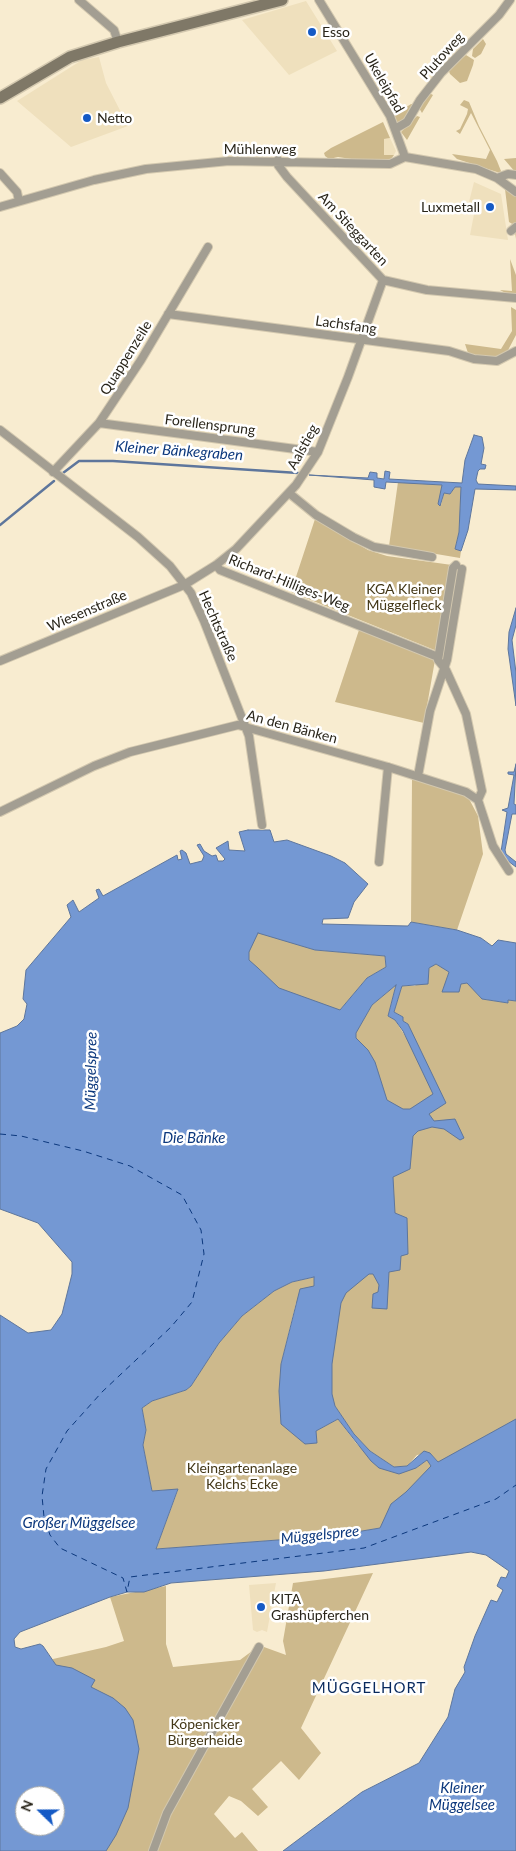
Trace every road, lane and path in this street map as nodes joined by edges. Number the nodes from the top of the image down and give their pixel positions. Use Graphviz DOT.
graph roads {
  1 [pos="79,0"];
  2 [pos="282,0"];
  3 [pos="319,0"];
  4 [pos="510,0"];
  5 [pos="118,42"];
  6 [pos="0,98"];
  7 [pos="395,130"];
  8 [pos="405,157"];
  9 [pos="278,160"];
  10 [pos="0,173"];
  11 [pos="516,175"];
  12 [pos="497,178"];
  13 [pos="516,192"];
  14 [pos="20,201"];
  15 [pos="0,206"];
  16 [pos="208,247"];
  17 [pos="383,280"];
  18 [pos="513,298"];
  19 [pos="516,304"];
  20 [pos="168,314"];
  21 [pos="361,340"];
  22 [pos="516,343"];
  23 [pos="514,352"];
  24 [pos="99,423"];
  25 [pos="0,430"];
  26 [pos="318,452"];
  27 [pos="53,472"];
  28 [pos="289,493"];
  29 [pos="432,557"];
  30 [pos="216,565"];
  31 [pos="184,584"];
  32 [pos="438,657"];
  33 [pos="0,661"];
  34 [pos="445,669"];
  35 [pos="455,688"];
  36 [pos="438,689"];
  37 [pos="246,727"];
  38 [pos="388,767"];
  39 [pos="418,776"];
  40 [pos="478,800"];
  41 [pos="0,812"];
  42 [pos="262,825"];
  43 [pos="379,862"];
  44 [pos="509,871"];
  45 [pos="259,1647"];
  46 [pos="153,1851"];
  1 -- 5 [label="street"];
  2 -- 5 [label="main road"];
  3 -- 7 [label="street, Ukeleipfad"];
  4 -- 7 [label="street, Plutoweg"];
  5 -- 6 [label="main road"];
  7 -- 8 [label="street, Ukeleipfad"];
  8 -- 9 [label="street, Mühlenweg"];
  8 -- 12 [label="street, Mühlenweg"];
  9 -- 14 [label="street, Mühlenweg"];
  9 -- 17 [label="street, Am Stieggarten"];
  10 -- 14 [label="street"];
  11 -- 12 [label="street"];
  12 -- 13 [label="street, Mühlenweg"];
  14 -- 15 [label="street, Mühlenweg"];
  16 -- 20 [label="street, Quappenzeile"];
  17 -- 18 [label="street, Am Stieggarten"];
  17 -- 21 [label="street, Aalstieg"];
  18 -- 19 [label="street"];
  20 -- 21 [label="street, Lachsfang"];
  20 -- 24 [label="street, Quappenzeile"];
  21 -- 23 [label="street, Lachsfang"];
  21 -- 26 [label="street, Aalstieg"];
  22 -- 23 [label="street"];
  24 -- 26 [label="street, Forellensprung"];
  24 -- 27 [label="street, Quappenzeile"];
  25 -- 27 [label="street, Hechtstraße"];
  26 -- 28 [label="street, Aalstieg"];
  27 -- 31 [label="street, Hechtstraße"];
  28 -- 29 [label="street"];
  28 -- 30 [label="street, Aalstieg"];
  30 -- 31 [label="street, Aalstieg"];
  30 -- 32 [label="street, Richard-Hilliges-Weg"];
  31 -- 33 [label="street, Wiesenstraße"];
  31 -- 37 [label="street, Hechtstraße"];
  32 -- 34 [label="street"];
  32 -- 34 [label="street"];
  34 -- 35 [label="street"];
  34 -- 36 [label="street"];
  35 -- 36 [label="street"];
  35 -- 40 [label="street"];
  36 -- 39 [label="street"];
  37 -- 38 [label="street, An den Bänken"];
  37 -- 41 [label="street, An den Bänken"];
  37 -- 42 [label="street, Hechtstraße"];
  38 -- 39 [label="street, An den Bänken"];
  38 -- 43 [label="street"];
  39 -- 40 [label="street, An den Bänken"];
  40 -- 44 [label="street"];
  45 -- 46 [label="street"];
}
